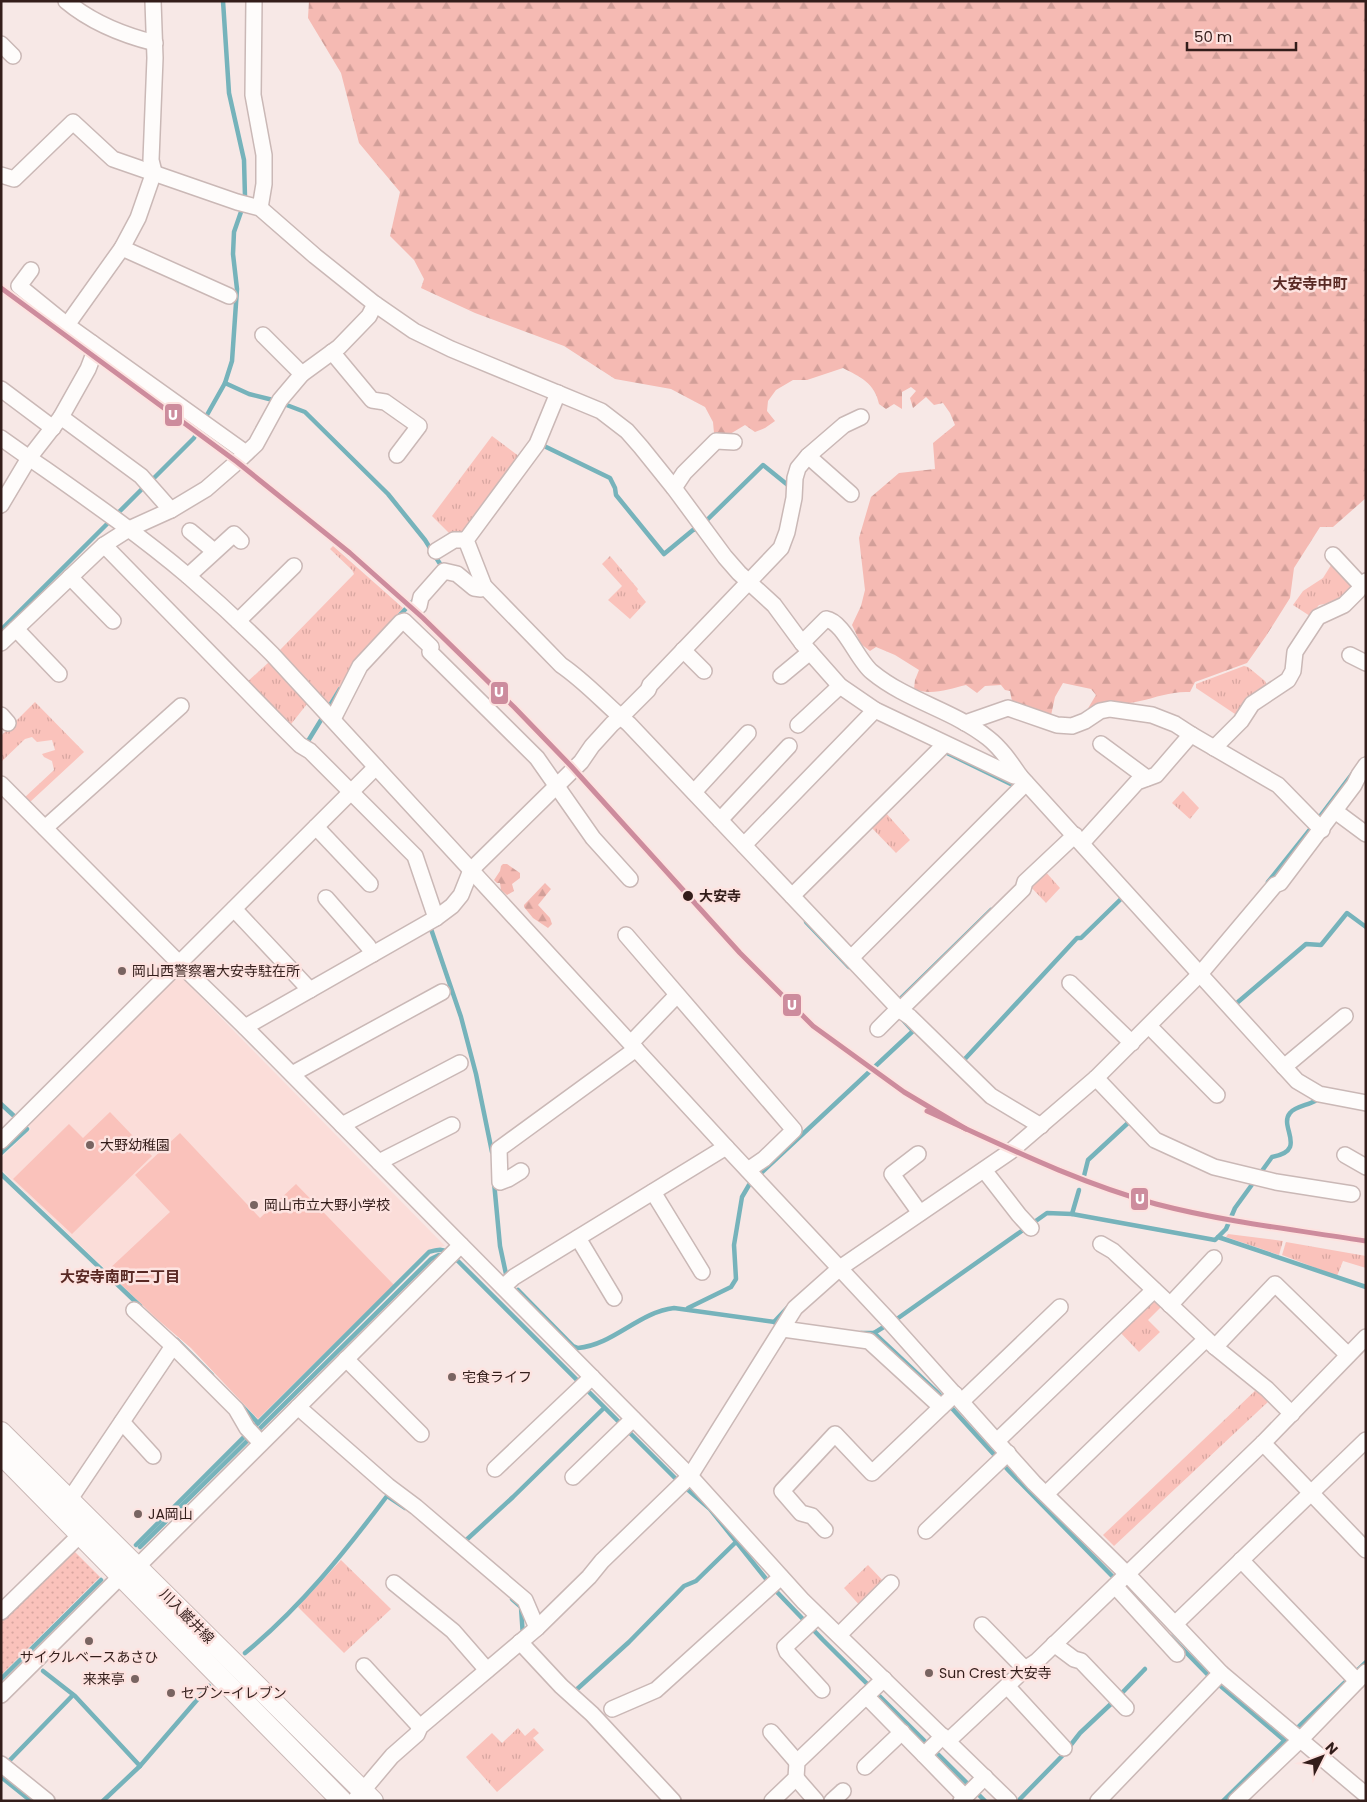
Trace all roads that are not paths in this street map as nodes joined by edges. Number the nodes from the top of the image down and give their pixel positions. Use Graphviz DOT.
graph roads {
  1 [pos="66,1"];
  2 [pos="153,1"];
  3 [pos="254,1"];
  4 [pos="155,43"];
  5 [pos="1,44"];
  6 [pos="14,56"];
  7 [pos="154,172"];
  8 [pos="1,175"];
  9 [pos="260,208"];
  10 [pos="122,248"];
  11 [pos="31,270"];
  12 [pos="229,296"];
  13 [pos="375,304"];
  14 [pos="67,325"];
  15 [pos="263,335"];
  16 [pos="92,343"];
  17 [pos="332,352"];
  18 [pos="302,374"];
  19 [pos="1,389"];
  20 [pos="558,393"];
  21 [pos="861,417"];
  22 [pos="57,422"];
  23 [pos="1,438"];
  24 [pos="734,442"];
  25 [pos="246,453"];
  26 [pos="397,454"];
  27 [pos="808,456"];
  28 [pos="29,458"];
  29 [pos="674,488"];
  30 [pos="851,494"];
  31 [pos="1,505"];
  32 [pos="171,510"];
  33 [pos="129,529"];
  34 [pos="190,530"];
  35 [pos="466,540"];
  36 [pos="241,541"];
  37 [pos="104,545"];
  38 [pos="436,551"];
  39 [pos="214,552"];
  40 [pos="1333,555"];
  41 [pos="294,566"];
  42 [pos="188,576"];
  43 [pos="70,577"];
  44 [pos="749,580"];
  45 [pos="1364,583"];
  46 [pos="484,586"];
  47 [pos="418,606"];
  48 [pos="238,620"];
  49 [pos="113,621"];
  50 [pos="16,629"];
  51 [pos="1,644"];
  52 [pos="683,650"];
  53 [pos="806,653"];
  54 [pos="1350,655"];
  55 [pos="1366,663"];
  56 [pos="704,671"];
  57 [pos="59,674"];
  58 [pos="781,676"];
  59 [pos="837,689"];
  60 [pos="181,706"];
  61 [pos="872,713"];
  62 [pos="328,715"];
  63 [pos="620,717"];
  64 [pos="965,722"];
  65 [pos="798,725"];
  66 [pos="748,733"];
  67 [pos="1192,735"];
  68 [pos="1101,744"];
  69 [pos="789,746"];
  70 [pos="941,747"];
  71 [pos="1214,748"];
  72 [pos="1366,765"];
  73 [pos="376,768"];
  74 [pos="1147,778"];
  75 [pos="554,782"];
  76 [pos="1,784"];
  77 [pos="1022,784"];
  78 [pos="351,792"];
  79 [pos="694,792"];
  80 [pos="1335,811"];
  81 [pos="720,820"];
  82 [pos="1317,825"];
  83 [pos="316,827"];
  84 [pos="44,828"];
  85 [pos="1366,834"];
  86 [pos="1074,839"];
  87 [pos="744,845"];
  88 [pos="471,870"];
  89 [pos="630,879"];
  90 [pos="370,884"];
  91 [pos="792,896"];
  92 [pos="326,898"];
  93 [pos="234,909"];
  94 [pos="432,917"];
  95 [pos="626,935"];
  96 [pos="373,954"];
  97 [pos="851,958"];
  98 [pos="179,963"];
  99 [pos="1197,971"];
  100 [pos="1070,983"];
  101 [pos="310,990"];
  102 [pos="442,992"];
  103 [pos="677,995"];
  104 [pos="896,1008"];
  105 [pos="1345,1016"];
  106 [pos="1149,1026"];
  107 [pos="245,1027"];
  108 [pos="878,1029"];
  109 [pos="1129,1041"];
  110 [pos="634,1046"];
  111 [pos="460,1063"];
  112 [pos="1284,1067"];
  113 [pos="292,1074"];
  114 [pos="1096,1078"];
  115 [pos="1217,1095"];
  116 [pos="1366,1103"];
  117 [pos="1037,1123"];
  118 [pos="342,1124"];
  119 [pos="452,1125"];
  120 [pos="1,1141"];
  121 [pos="726,1147"];
  122 [pos="918,1154"];
  123 [pos="1345,1155"];
  124 [pos="380,1162"];
  125 [pos="1366,1167"];
  126 [pos="748,1170"];
  127 [pos="984,1170"];
  128 [pos="521,1171"];
  129 [pos="653,1192"];
  130 [pos="1352,1194"];
  131 [pos="917,1210"];
  132 [pos="1029,1226"];
  133 [pos="578,1238"];
  134 [pos="1101,1244"];
  135 [pos="458,1248"];
  136 [pos="1214,1258"];
  137 [pos="840,1268"];
  138 [pos="702,1272"];
  139 [pos="503,1287"];
  140 [pos="1154,1290"];
  141 [pos="614,1298"];
  142 [pos="1170,1305"];
  143 [pos="1060,1307"];
  144 [pos="134,1310"];
  145 [pos="786,1324"];
  146 [pos="1366,1337"];
  147 [pos="1211,1343"];
  148 [pos="173,1346"];
  149 [pos="1346,1353"];
  150 [pos="346,1359"];
  151 [pos="586,1382"];
  152 [pos="950,1401"];
  153 [pos="298,1407"];
  154 [pos="1289,1412"];
  155 [pos="122,1422"];
  156 [pos="627,1425"];
  157 [pos="1,1432"];
  158 [pos="421,1434"];
  159 [pos="255,1437"];
  160 [pos="1366,1440"];
  161 [pos="997,1441"];
  162 [pos="1263,1443"];
  163 [pos="1,1454"];
  164 [pos="153,1456"];
  165 [pos="1002,1458"];
  166 [pos="495,1469"];
  167 [pos="573,1478"];
  168 [pos="684,1482"];
  169 [pos="1311,1493"];
  170 [pos="1046,1494"];
  171 [pos="70,1499"];
  172 [pos="825,1530"];
  173 [pos="926,1531"];
  174 [pos="81,1534"];
  175 [pos="1366,1550"];
  176 [pos="1241,1560"];
  177 [pos="129,1571"];
  178 [pos="1120,1581"];
  179 [pos="394,1582"];
  180 [pos="775,1582"];
  181 [pos="891,1584"];
  182 [pos="1,1612"];
  183 [pos="812,1622"];
  184 [pos="1174,1624"];
  185 [pos="982,1626"];
  186 [pos="838,1635"];
  187 [pos="527,1637"];
  188 [pos="1054,1644"];
  189 [pos="1177,1654"];
  190 [pos="364,1666"];
  191 [pos="1025,1669"];
  192 [pos="487,1670"];
  193 [pos="1357,1676"];
  194 [pos="1216,1678"];
  195 [pos="1007,1686"];
  196 [pos="874,1689"];
  197 [pos="822,1690"];
  198 [pos="1,1695"];
  199 [pos="1126,1708"];
  200 [pos="612,1709"];
  201 [pos="420,1727"];
  202 [pos="771,1732"];
  203 [pos="902,1732"];
  204 [pos="1295,1734"];
  205 [pos="936,1745"];
  206 [pos="1064,1748"];
  207 [pos="797,1762"];
  208 [pos="1,1764"];
  209 [pos="865,1767"];
  210 [pos="796,1778"];
  211 [pos="971,1791"];
  212 [pos="1366,1795"];
  213 [pos="363,1797"];
  214 [pos="48,1801"];
  215 [pos="342,1801"];
  216 [pos="673,1801"];
  217 [pos="772,1801"];
  218 [pos="816,1801"];
  219 [pos="1009,1801"];
  220 [pos="1098,1801"];
  221 [pos="1236,1801"];
  1 -- 4 [label="street"];
  2 -- 4 [label="street"];
  3 -- 9 [label="street"];
  4 -- 7 [label="street"];
  5 -- 6 [label="street"];
  7 -- 8 [label="street"];
  7 -- 9 [label="street"];
  7 -- 10 [label="street"];
  9 -- 13 [label="street"];
  10 -- 12 [label="street"];
  10 -- 14 [label="street"];
  11 -- 14 [label="street"];
  13 -- 17 [label="street"];
  13 -- 20 [label="street"];
  14 -- 16 [label="street"];
  15 -- 18 [label="street"];
  16 -- 22 [label="street"];
  16 -- 25 [label="street"];
  17 -- 18 [label="street"];
  17 -- 26 [label="street"];
  18 -- 25 [label="street"];
  19 -- 22 [label="street"];
  20 -- 29 [label="street"];
  20 -- 35 [label="street"];
  21 -- 27 [label="street"];
  22 -- 28 [label="street"];
  22 -- 32 [label="street"];
  23 -- 28 [label="street"];
  24 -- 29 [label="street"];
  25 -- 32 [label="street"];
  27 -- 30 [label="street"];
  27 -- 44 [label="street"];
  28 -- 31 [label="street"];
  28 -- 33 [label="street"];
  29 -- 44 [label="street"];
  32 -- 33 [label="street"];
  33 -- 37 [label="street"];
  33 -- 42 [label="street"];
  34 -- 39 [label="street"];
  35 -- 38 [label="street"];
  35 -- 46 [label="street"];
  36 -- 39 [label="street"];
  37 -- 43 [label="street"];
  37 -- 78 [label="street"];
  39 -- 42 [label="street"];
  40 -- 45 [label="street"];
  41 -- 48 [label="street"];
  42 -- 48 [label="street"];
  43 -- 49 [label="street"];
  43 -- 50 [label="street"];
  44 -- 52 [label="street"];
  44 -- 53 [label="street"];
  45 -- 71 [label="street"];
  46 -- 47 [label="street"];
  46 -- 63 [label="street"];
  48 -- 62 [label="street"];
  50 -- 51 [label="street"];
  50 -- 57 [label="street"];
  52 -- 56 [label="street"];
  52 -- 63 [label="street"];
  53 -- 58 [label="street"];
  53 -- 59 [label="street"];
  53 -- 64 [label="street"];
  54 -- 55 [label="street"];
  59 -- 61 [label="street"];
  59 -- 65 [label="street"];
  60 -- 84 [label="street"];
  61 -- 70 [label="street"];
  61 -- 87 [label="street"];
  62 -- 73 [label="street"];
  62 -- 75 [label="street"];
  63 -- 75 [label="street"];
  63 -- 79 [label="street"];
  64 -- 67 [label="street"];
  64 -- 77 [label="street"];
  66 -- 79 [label="street"];
  67 -- 71 [label="street"];
  67 -- 74 [label="street"];
  68 -- 74 [label="street"];
  69 -- 81 [label="street"];
  70 -- 77 [label="street"];
  70 -- 91 [label="street"];
  71 -- 82 [label="street"];
  72 -- 80 [label="street"];
  73 -- 78 [label="street"];
  73 -- 88 [label="street"];
  74 -- 86 [label="street"];
  75 -- 88 [label="street"];
  75 -- 89 [label="street"];
  76 -- 84 [label="street"];
  77 -- 86 [label="street"];
  77 -- 97 [label="street"];
  78 -- 83 [label="street"];
  78 -- 94 [label="street"];
  79 -- 81 [label="street"];
  80 -- 82 [label="street"];
  80 -- 85 [label="street"];
  81 -- 87 [label="street"];
  82 -- 99 [label="street"];
  83 -- 90 [label="street"];
  83 -- 93 [label="street"];
  84 -- 98 [label="street"];
  86 -- 99 [label="street"];
  86 -- 104 [label="street"];
  87 -- 91 [label="street"];
  88 -- 94 [label="street"];
  88 -- 110 [label="street"];
  91 -- 97 [label="street"];
  92 -- 96 [label="street"];
  93 -- 98 [label="street"];
  93 -- 101 [label="street"];
  94 -- 96 [label="street"];
  95 -- 103 [label="street"];
  96 -- 101 [label="street"];
  97 -- 104 [label="street"];
  98 -- 107 [label="street"];
  98 -- 120 [label="street"];
  99 -- 106 [label="street"];
  99 -- 112 [label="street"];
  100 -- 109 [label="street"];
  101 -- 107 [label="street"];
  102 -- 113 [label="street"];
  103 -- 110 [label="street"];
  103 -- 126 [label="street"];
  104 -- 108 [label="street"];
  104 -- 117 [label="street"];
  105 -- 112 [label="street"];
  106 -- 109 [label="street"];
  106 -- 115 [label="street"];
  107 -- 113 [label="street"];
  109 -- 114 [label="street"];
  110 -- 121 [label="street"];
  110 -- 128 [label="street"];
  111 -- 118 [label="street"];
  112 -- 116 [label="street"];
  113 -- 118 [label="street"];
  114 -- 117 [label="street"];
  114 -- 130 [label="street"];
  117 -- 127 [label="street"];
  118 -- 124 [label="street"];
  119 -- 124 [label="street"];
  121 -- 126 [label="street"];
  121 -- 129 [label="street"];
  122 -- 131 [label="street"];
  123 -- 125 [label="street"];
  124 -- 135 [label="street"];
  126 -- 137 [label="street"];
  127 -- 131 [label="street"];
  127 -- 132 [label="street"];
  129 -- 133 [label="street"];
  129 -- 138 [label="street"];
  131 -- 137 [label="street"];
  133 -- 139 [label="street"];
  133 -- 141 [label="street"];
  134 -- 140 [label="street"];
  135 -- 139 [label="street"];
  135 -- 150 [label="street"];
  136 -- 142 [label="street"];
  137 -- 145 [label="street"];
  137 -- 152 [label="street"];
  139 -- 151 [label="street"];
  140 -- 142 [label="street"];
  140 -- 161 [label="street"];
  142 -- 147 [label="street"];
  143 -- 152 [label="street"];
  144 -- 148 [label="street"];
  145 -- 152 [label="street"];
  145 -- 168 [label="street"];
  146 -- 149 [label="street"];
  147 -- 149 [label="street"];
  147 -- 154 [label="street"];
  147 -- 170 [label="street"];
  148 -- 155 [label="street"];
  148 -- 159 [label="street"];
  149 -- 154 [label="street"];
  150 -- 153 [label="street"];
  150 -- 158 [label="street"];
  151 -- 156 [label="street"];
  151 -- 166 [label="street"];
  152 -- 161 [label="street"];
  152 -- 172 [label="street"];
  153 -- 159 [label="street"];
  153 -- 187 [label="street"];
  154 -- 162 [label="street"];
  155 -- 164 [label="street"];
  155 -- 171 [label="street"];
  156 -- 167 [label="street"];
  156 -- 168 [label="street"];
  157 -- 171 [label="main road, 川入巌井線"];
  159 -- 177 [label="street"];
  160 -- 169 [label="street"];
  161 -- 165 [label="street"];
  162 -- 169 [label="street"];
  162 -- 178 [label="street"];
  163 -- 174 [label="main road, 川入巌井線"];
  165 -- 170 [label="street"];
  165 -- 173 [label="street"];
  168 -- 180 [label="street"];
  168 -- 187 [label="street"];
  169 -- 175 [label="street"];
  169 -- 176 [label="street"];
  170 -- 178 [label="street"];
  171 -- 177 [label="main road, 川入巌井線"];
  174 -- 177 [label="main road, 川入巌井線"];
  174 -- 182 [label="street"];
  176 -- 184 [label="street"];
  176 -- 193 [label="street"];
  177 -- 198 [label="street"];
  177 -- 213 [label="main road, 川入巌井線"];
  177 -- 215 [label="main road, 川入巌井線"];
  178 -- 184 [label="street"];
  178 -- 188 [label="street"];
  178 -- 189 [label="street"];
  179 -- 192 [label="street"];
  180 -- 183 [label="street"];
  180 -- 200 [label="street"];
  181 -- 186 [label="street"];
  183 -- 186 [label="street"];
  183 -- 197 [label="street"];
  184 -- 194 [label="street"];
  185 -- 191 [label="street"];
  186 -- 196 [label="street"];
  187 -- 192 [label="street"];
  187 -- 216 [label="street"];
  188 -- 191 [label="street"];
  188 -- 199 [label="street"];
  190 -- 201 [label="street"];
  191 -- 195 [label="street"];
  192 -- 201 [label="street"];
  193 -- 204 [label="street"];
  194 -- 204 [label="street"];
  194 -- 220 [label="street"];
  195 -- 205 [label="street"];
  195 -- 206 [label="street"];
  196 -- 203 [label="street"];
  196 -- 205 [label="street"];
  196 -- 207 [label="street"];
  201 -- 213 [label="street"];
  202 -- 207 [label="street"];
  203 -- 205 [label="street"];
  203 -- 209 [label="street"];
  204 -- 212 [label="street"];
  204 -- 221 [label="street"];
  205 -- 211 [label="street"];
  205 -- 211 [label="street"];
  207 -- 210 [label="street"];
  208 -- 214 [label="street"];
  210 -- 217 [label="street"];
  210 -- 218 [label="street"];
  211 -- 219 [label="street"];
}
